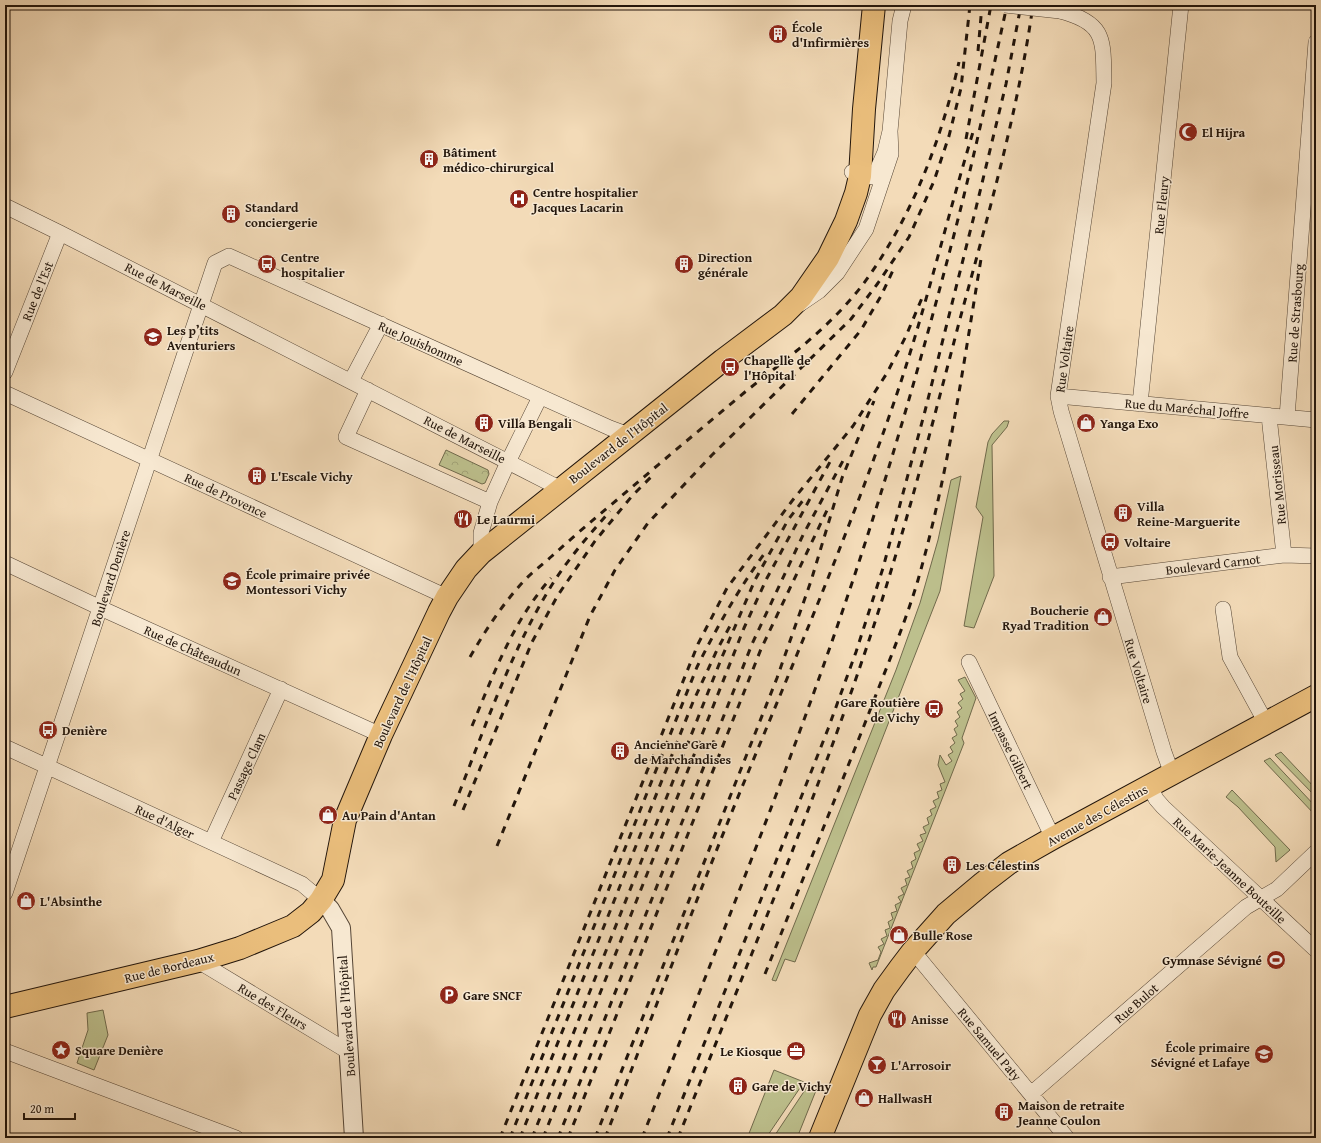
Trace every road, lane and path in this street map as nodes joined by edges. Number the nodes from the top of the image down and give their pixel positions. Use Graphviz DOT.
graph roads {
  1 [pos="874,5"];
  2 [pos="904,5"];
  3 [pos="1004,5"];
  4 [pos="1181,5"];
  5 [pos="1316,42"];
  6 [pos="890,131"];
  7 [pos="854,173"];
  8 [pos="5,206"];
  9 [pos="60,232"];
  10 [pos="215,263"];
  11 [pos="201,305"];
  12 [pos="783,315"];
  13 [pos="381,324"];
  14 [pos="723,360"];
  15 [pos="5,372"];
  16 [pos="352,382"];
  17 [pos="368,390"];
  18 [pos="5,393"];
  19 [pos="1058,396"];
  20 [pos="540,397"];
  21 [pos="1140,404"];
  22 [pos="1269,416"];
  23 [pos="1287,417"];
  24 [pos="1316,420"];
  25 [pos="628,435"];
  26 [pos="150,460"];
  27 [pos="508,462"];
  28 [pos="561,489"];
  29 [pos="490,502"];
  30 [pos="481,552"];
  31 [pos="1284,555"];
  32 [pos="1316,556"];
  33 [pos="5,563"];
  34 [pos="1110,577"];
  35 [pos="447,597"];
  36 [pos="100,608"];
  37 [pos="1223,609"];
  38 [pos="969,662"];
  39 [pos="281,690"];
  40 [pos="1316,696"];
  41 [pos="1266,723"];
  42 [pos="381,735"];
  43 [pos="5,747"];
  44 [pos="47,767"];
  45 [pos="1172,774"];
  46 [pos="1150,786"];
  47 [pos="1053,838"];
  48 [pos="211,842"];
  49 [pos="1316,852"];
  50 [pos="5,893"];
  51 [pos="1260,898"];
  52 [pos="321,900"];
  53 [pos="1316,950"];
  54 [pos="913,951"];
  55 [pos="198,961"];
  56 [pos="5,1007"];
  57 [pos="5,1051"];
  58 [pos="349,1052"];
  59 [pos="1032,1094"];
  60 [pos="236,1138"];
  61 [pos="354,1138"];
  62 [pos="820,1138"];
  63 [pos="1068,1138"];
  1 -- 7 [label="main road, Boulevard de l'Hôpital"];
  2 -- 6 [label="street"];
  3 -- 19 [label="street, Rue Voltaire, bridge"];
  4 -- 21 [label="street, Rue Fleury"];
  5 -- 23 [label="street, Rue de Strasbourg"];
  6 -- 7 [label="street"];
  6 -- 12 [label="street"];
  7 -- 12 [label="main road, Boulevard de l'Hôpital"];
  7 -- 14 [label="main road, Boulevard de l'Hôpital"];
  8 -- 9 [label="street, Rue de Marseille"];
  9 -- 11 [label="street, Rue de Marseille"];
  9 -- 15 [label="street, Rue de l'Est"];
  10 -- 11 [label="street, Boulevard Denière"];
  10 -- 13 [label="street, Rue Jouishomme"];
  11 -- 16 [label="street, Rue de Marseille"];
  11 -- 26 [label="street, Boulevard Denière"];
  12 -- 14 [label="main road, Boulevard de l'Hôpital"];
  13 -- 16 [label="street"];
  13 -- 20 [label="street, Rue Jouishomme"];
  14 -- 25 [label="main road, Boulevard de l'Hôpital"];
  16 -- 17 [label="street, Rue de Marseille"];
  17 -- 27 [label="street, Rue de Marseille"];
  17 -- 29 [label="street"];
  18 -- 26 [label="street, Rue de Provence"];
  19 -- 21 [label="street, Rue du Maréchal Joffre"];
  19 -- 34 [label="street, Rue Voltaire"];
  20 -- 25 [label="street, Rue Jouishomme"];
  20 -- 27 [label="street"];
  21 -- 22 [label="street, Rue du Maréchal Joffre"];
  22 -- 23 [label="street, Rue du Maréchal Joffre"];
  22 -- 31 [label="street, Rue Morisseau"];
  23 -- 24 [label="street, Rue du Maréchal Joffre"];
  25 -- 28 [label="main road, Boulevard de l'Hôpital"];
  26 -- 35 [label="street, Rue de Provence"];
  26 -- 36 [label="street, Boulevard Denière"];
  27 -- 28 [label="street, Rue de Marseille"];
  27 -- 29 [label="street"];
  28 -- 30 [label="main road, Boulevard de l'Hôpital"];
  29 -- 30 [label="street"];
  30 -- 35 [label="main road, Boulevard de l'Hôpital"];
  31 -- 32 [label="street, Boulevard Carnot"];
  31 -- 34 [label="street, Boulevard Carnot"];
  33 -- 36 [label="street, Rue de Châteaudun"];
  34 -- 45 [label="street, Rue Voltaire"];
  35 -- 42 [label="main road, Boulevard de l'Hôpital"];
  36 -- 39 [label="street, Rue de Châteaudun"];
  36 -- 44 [label="street, Boulevard Denière"];
  37 -- 41 [label="street"];
  38 -- 47 [label="street, Impasse Gilbert"];
  39 -- 42 [label="street, Rue de Châteaudun"];
  39 -- 48 [label="street, Passage Clam"];
  40 -- 41 [label="main road, Avenue des Célestins"];
  41 -- 45 [label="main road, Avenue des Célestins"];
  42 -- 52 [label="main road, Boulevard de l'Hôpital"];
  43 -- 44 [label="street, Rue d'Alger"];
  44 -- 48 [label="street, Rue d'Alger"];
  44 -- 50 [label="street, Boulevard Denière"];
  45 -- 46 [label="main road, Avenue des Célestins"];
  46 -- 47 [label="main road, Avenue des Célestins"];
  46 -- 51 [label="street, Rue Marie-Jeanne Bouteille"];
  47 -- 54 [label="main road, Avenue des Célestins"];
  48 -- 52 [label="street, Rue d'Alger"];
  49 -- 51 [label="street, Rue Bulot"];
  51 -- 53 [label="street, Rue Marie-Jeanne Bouteille"];
  51 -- 59 [label="street, Rue Bulot"];
  52 -- 55 [label="main road, Rue de Bordeaux"];
  52 -- 58 [label="street, Boulevard de l'Hôpital"];
  54 -- 59 [label="street, Rue Samuel Paty"];
  54 -- 62 [label="main road, Avenue des Célestins"];
  55 -- 56 [label="main road, Rue de Bordeaux"];
  55 -- 58 [label="street, Rue des Fleurs"];
  57 -- 60 [label="street"];
  58 -- 61 [label="street, Boulevard de l'Hôpital"];
  59 -- 63 [label="street, Rue Samuel Paty"];
}
